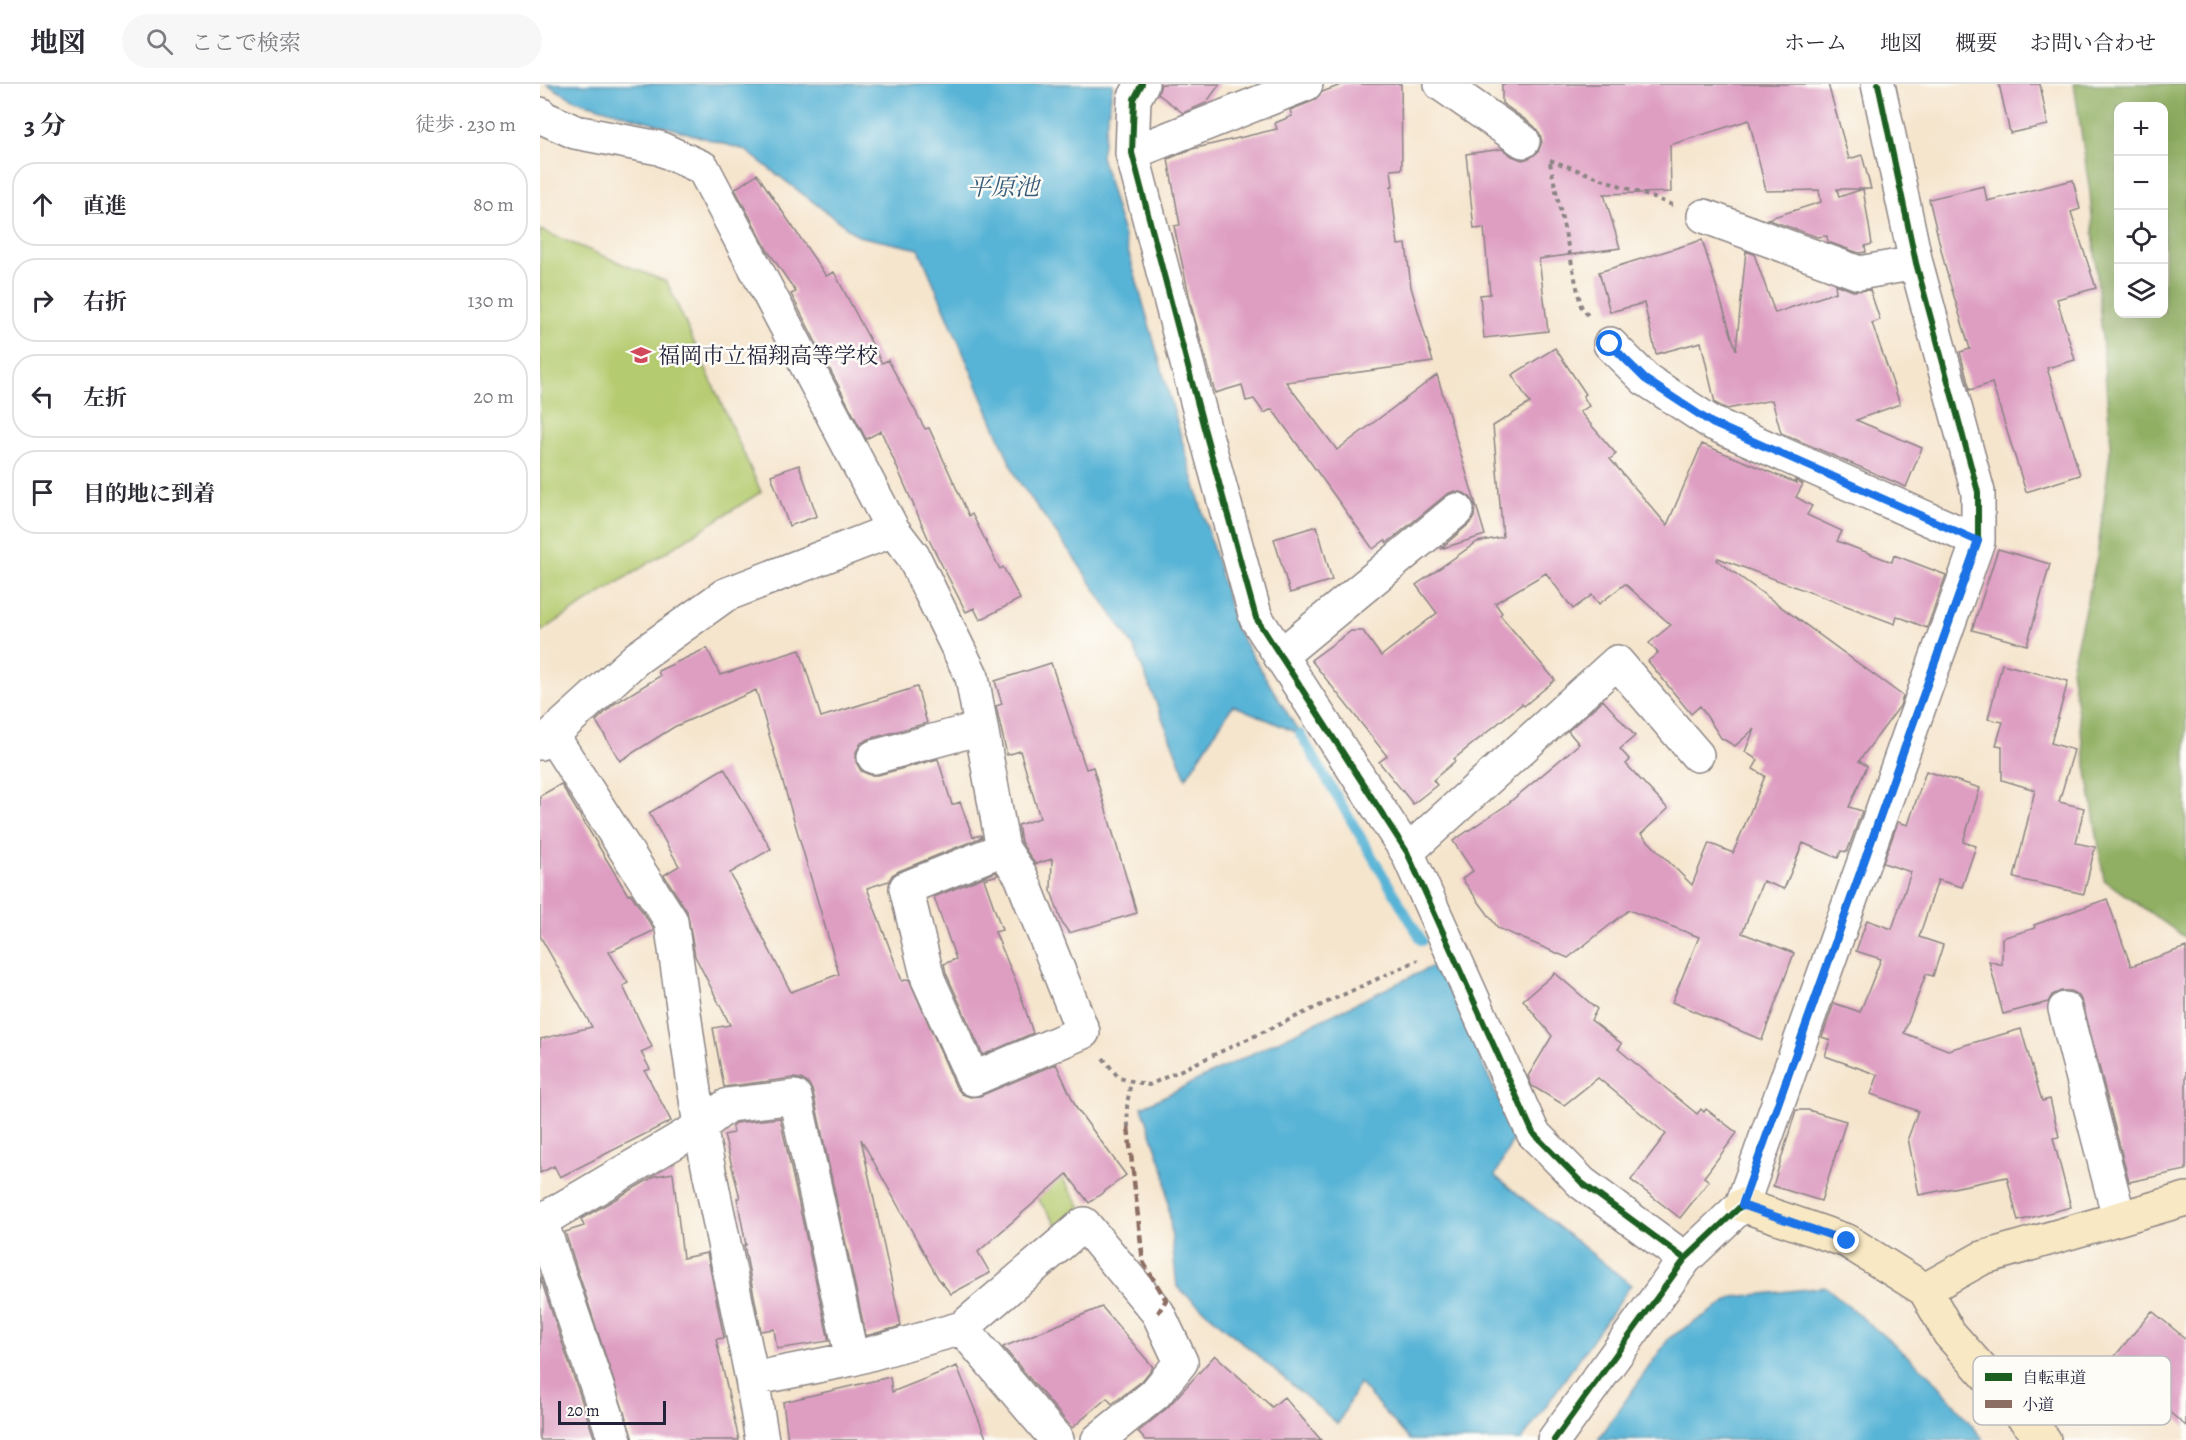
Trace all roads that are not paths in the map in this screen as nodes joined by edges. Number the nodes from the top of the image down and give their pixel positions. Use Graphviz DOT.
graph roads {
  1 [pos="1142,84"];
  2 [pos="1306,84"];
  3 [pos="1441,84"];
  4 [pos="1878,84"];
  5 [pos="540,114"];
  6 [pos="1523,141"];
  7 [pos="1132,153"];
  8 [pos="1694,212"];
  9 [pos="1916,263"];
  10 [pos="1610,344"];
  11 [pos="1457,510"];
  12 [pos="893,530"];
  13 [pos="1978,541"];
  14 [pos="1280,656"];
  15 [pos="981,728"];
  16 [pos="546,739"];
  17 [pos="1697,755"];
  18 [pos="874,757"];
  19 [pos="1003,849"];
  20 [pos="1407,852"];
  21 [pos="2065,1009"];
  22 [pos="700,1127"];
  23 [pos="2186,1199"];
  24 [pos="1742,1205"];
  25 [pos="2119,1218"];
  26 [pos="540,1221"];
  27 [pos="1685,1259"];
  28 [pos="1925,1290"];
  29 [pos="962,1328"];
  30 [pos="852,1359"];
  31 [pos="1973,1360"];
  32 [pos="752,1379"];
  33 [pos="2031,1425"];
  34 [pos="615,1440"];
  35 [pos="762,1440"];
  36 [pos="1057,1440"];
  37 [pos="1098,1440"];
  38 [pos="1554,1440"];
  39 [pos="2044,1440"];
  1 -- 7 [label="street"];
  2 -- 7 [label="street"];
  3 -- 6 [label="street"];
  4 -- 9 [label="street"];
  5 -- 12 [label="street"];
  7 -- 14 [label="street"];
  8 -- 9 [label="street"];
  9 -- 13 [label="street"];
  10 -- 13 [label="street"];
  11 -- 14 [label="street"];
  12 -- 15 [label="street"];
  12 -- 16 [label="street"];
  13 -- 24 [label="street"];
  14 -- 20 [label="street"];
  15 -- 18 [label="street"];
  15 -- 19 [label="street"];
  16 -- 22 [label="street"];
  17 -- 20 [label="street"];
  19 -- 19 [label="street"];
  20 -- 27 [label="street"];
  21 -- 25 [label="street"];
  22 -- 26 [label="street"];
  22 -- 30 [label="street"];
  22 -- 32 [label="street"];
  23 -- 25 [label="street"];
  24 -- 27 [label="street"];
  24 -- 28 [label="street"];
  25 -- 28 [label="street"];
  26 -- 34 [label="street"];
  27 -- 38 [label="street"];
  28 -- 31 [label="street"];
  29 -- 30 [label="street"];
  29 -- 36 [label="street"];
  29 -- 37 [label="street"];
  30 -- 32 [label="street"];
  32 -- 35 [label="street"];
  33 -- 39 [label="street"];
}
